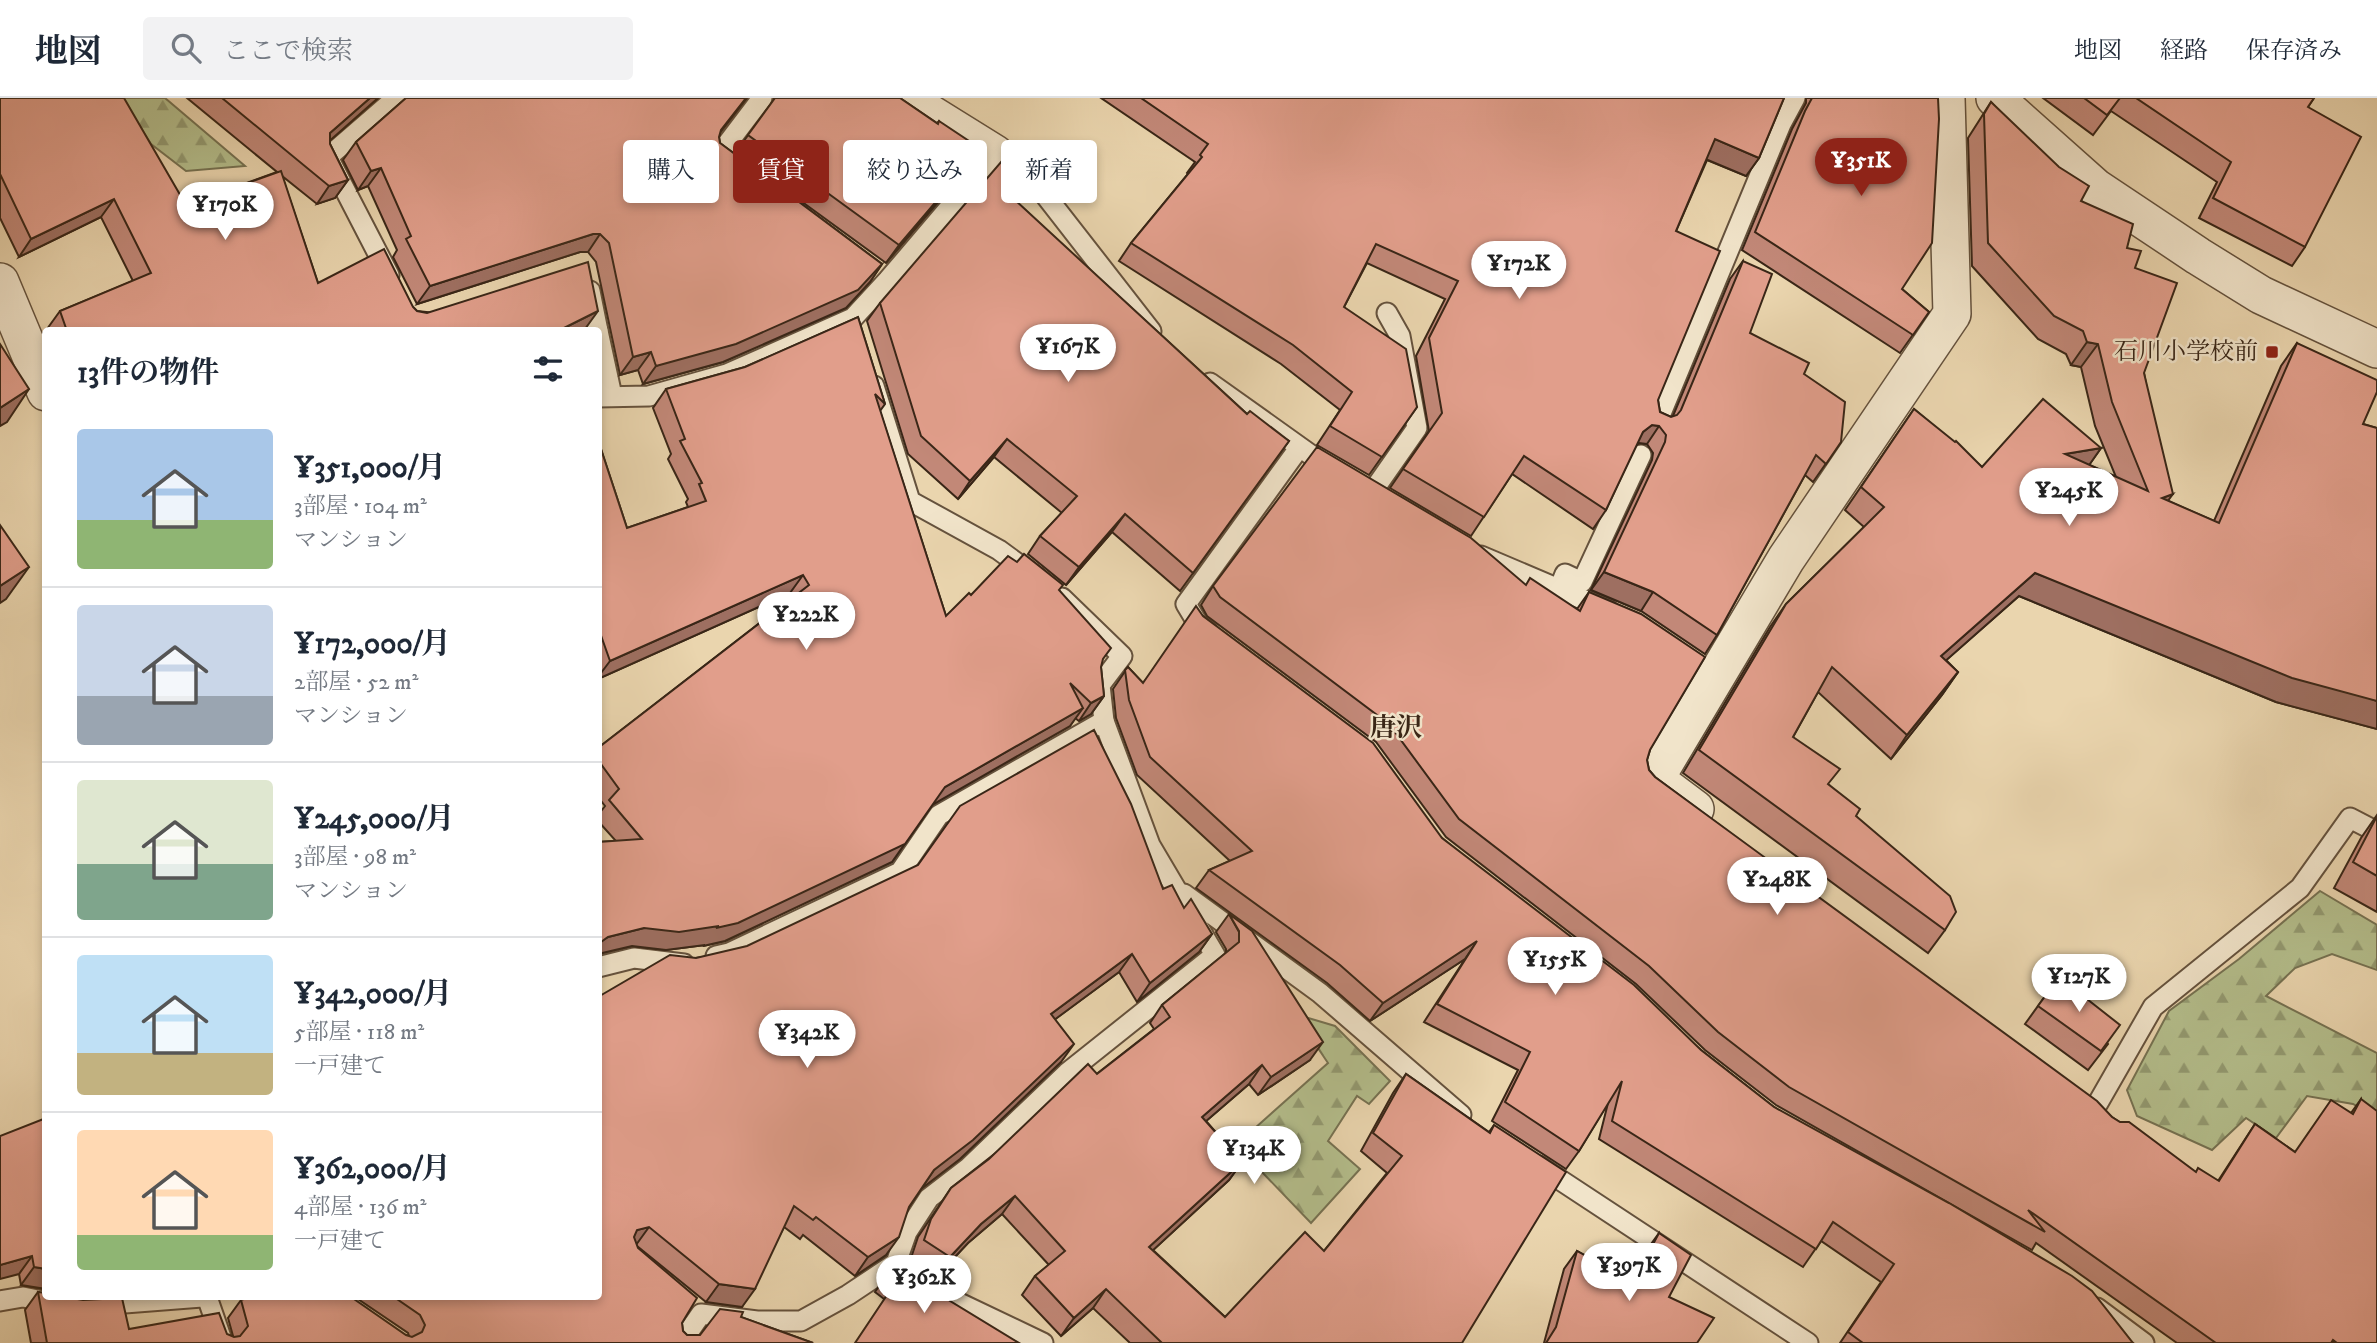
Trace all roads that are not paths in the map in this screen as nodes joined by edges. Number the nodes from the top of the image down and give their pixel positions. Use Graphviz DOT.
graph roads {
  1 [pos="396,98"];
  2 [pos="762,98"];
  3 [pos="905,98"];
  4 [pos="1794,98"];
  5 [pos="1946,98"];
  6 [pos="1999,99"];
  7 [pos="995,154"];
  8 [pos="733,167"];
  9 [pos="587,277"];
  10 [pos="0,282"];
  11 [pos="398,294"];
  12 [pos="1387,313"];
  13 [pos="597,327"];
  14 [pos="1163,345"];
  15 [pos="2377,349"];
  16 [pos="602,364"];
  17 [pos="869,370"];
  18 [pos="1195,373"];
  19 [pos="42,382"];
  20 [pos="606,397"];
  21 [pos="1657,423"];
  22 [pos="1299,448"];
  23 [pos="1641,455"];
  24 [pos="1331,467"];
  25 [pos="1352,479"];
  26 [pos="1469,548"];
  27 [pos="1559,589"];
  28 [pos="1621,615"];
  29 [pos="1219,640"];
  30 [pos="1104,721"];
  31 [pos="1721,828"];
  32 [pos="2377,832"];
  33 [pos="1177,890"];
  34 [pos="602,966"];
  35 [pos="2096,1104"];
  36 [pos="1478,1126"];
  37 [pos="1524,1157"];
  38 [pos="896,1263"];
  39 [pos="2077,1293"];
  40 [pos="681,1298"];
  41 [pos="163,1300"];
  42 [pos="206,1300"];
  43 [pos="0,1301"];
  44 [pos="701,1314"];
  45 [pos="223,1343"];
  46 [pos="681,1343"];
  47 [pos="1043,1343"];
  48 [pos="1808,1343"];
  49 [pos="2144,1343"];
  1 -- 11 [label="lane"];
  2 -- 8 [label="lane"];
  3 -- 7 [label="street"];
  4 -- 21 [label="lane"];
  5 -- 31 [label="street"];
  6 -- 15 [label="street"];
  7 -- 14 [label="lane"];
  7 -- 20 [label="lane"];
  9 -- 13 [label="lane"];
  10 -- 19 [label="street"];
  12 -- 25 [label="lane"];
  16 -- 20 [label="lane"];
  17 -- 30 [label="lane"];
  18 -- 22 [label="lane"];
  22 -- 24 [label="lane"];
  22 -- 29 [label="lane"];
  23 -- 27 [label="lane"];
  26 -- 27 [label="lane"];
  27 -- 28 [label="lane"];
  30 -- 33 [label="lane"];
  30 -- 34 [label="lane"];
  32 -- 35 [label="lane"];
  33 -- 36 [label="lane"];
  33 -- 38 [label="lane"];
  37 -- 48 [label="lane"];
  38 -- 44 [label="lane"];
  38 -- 47 [label="lane"];
  39 -- 49 [label="lane"];
  40 -- 44 [label="lane"];
  41 -- 43 [label="lane"];
  42 -- 45 [label="lane"];
  44 -- 46 [label="lane"];
}
